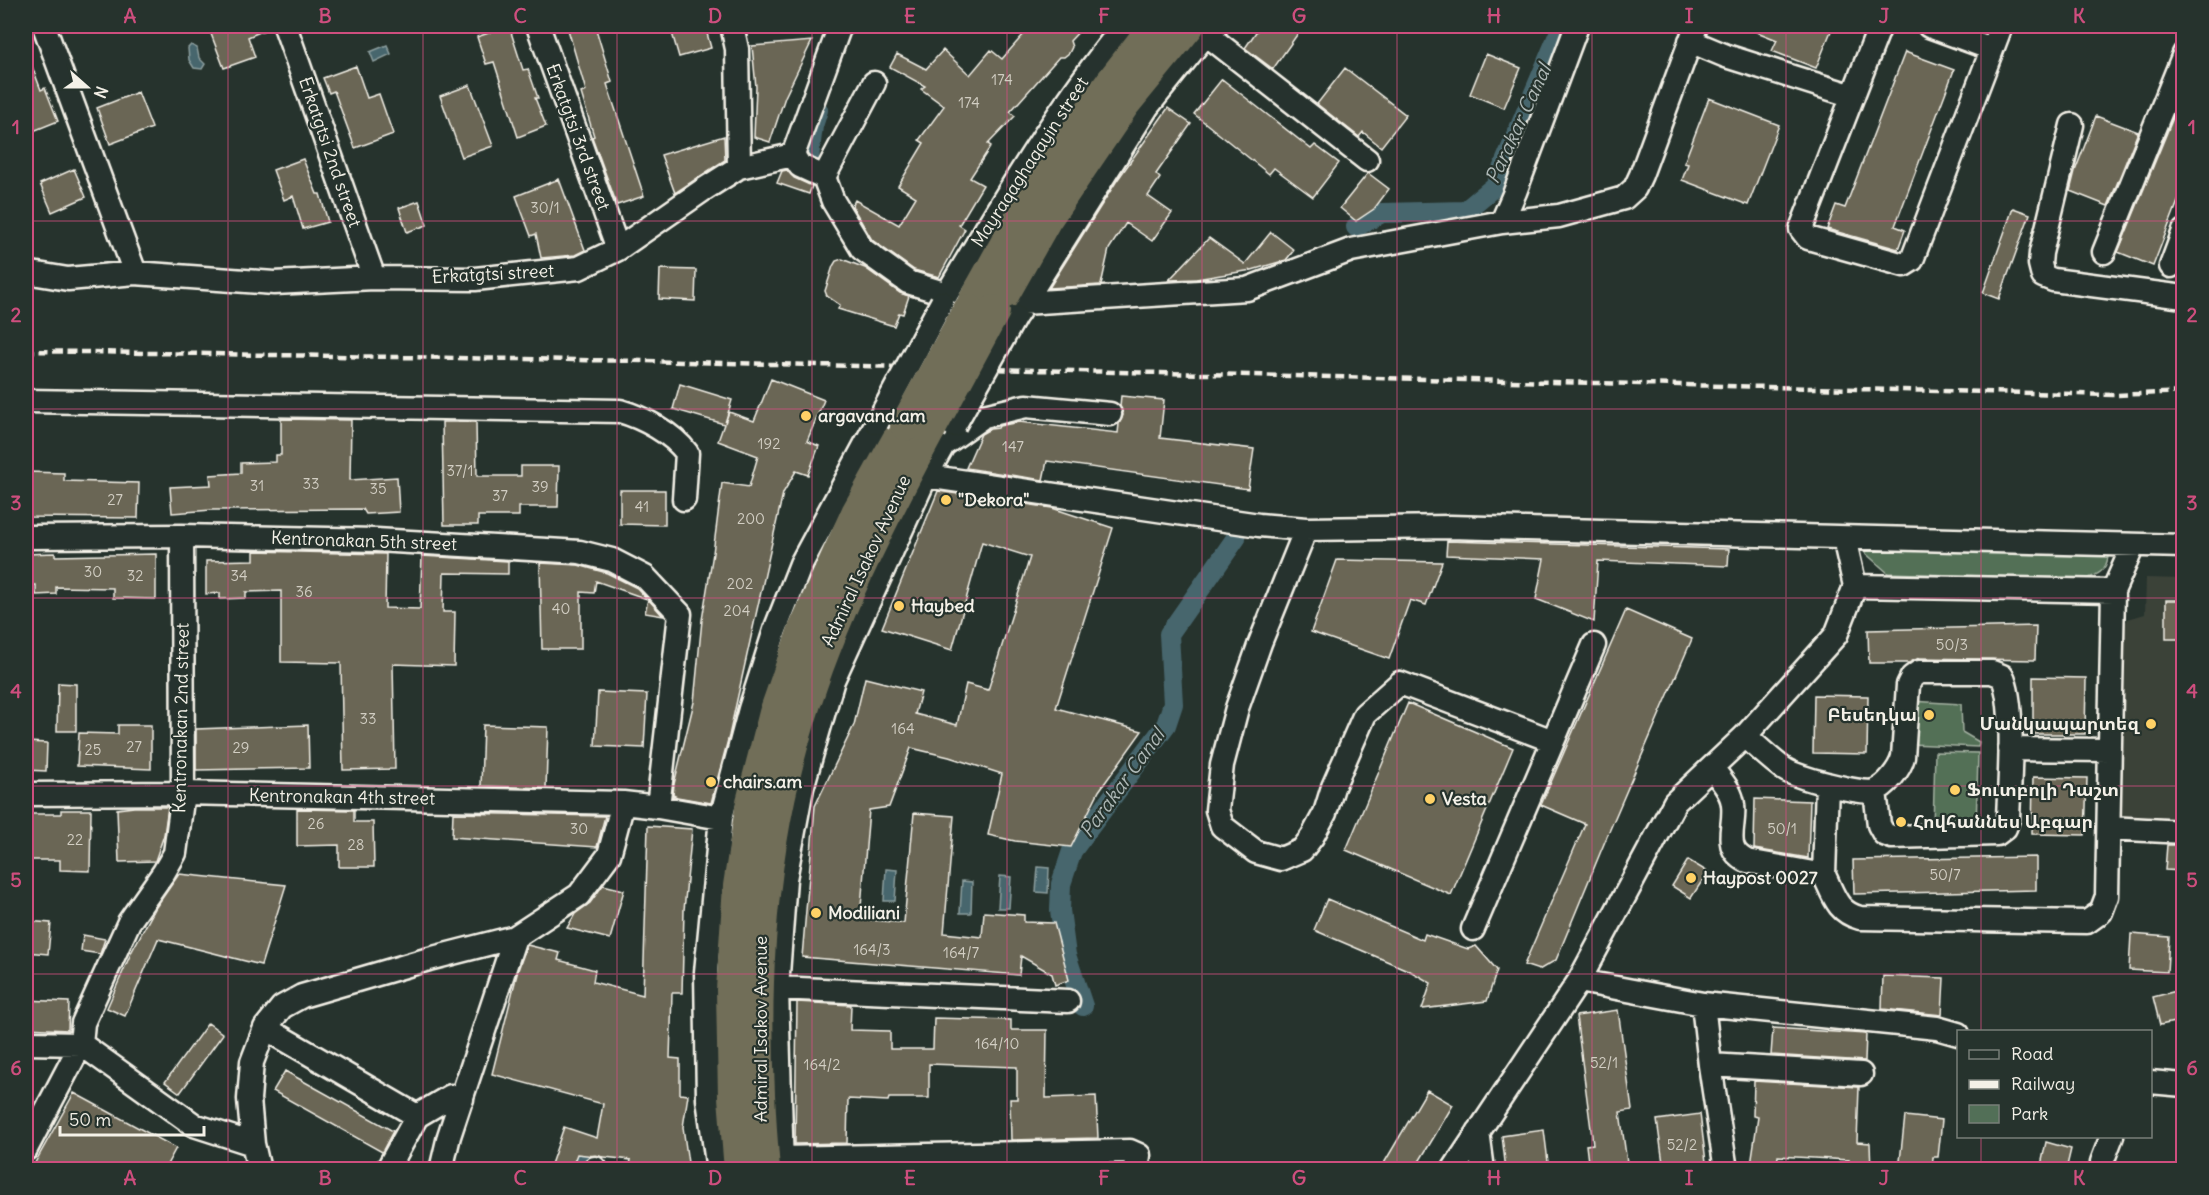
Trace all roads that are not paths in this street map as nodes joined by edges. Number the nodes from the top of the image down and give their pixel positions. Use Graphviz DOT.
graph roads {
  1 [pos="44,26"];
  2 [pos="285,26"];
  3 [pos="538,26"];
  4 [pos="732,26"];
  5 [pos="840,26"];
  6 [pos="1124,26"];
  7 [pos="1155,26"];
  8 [pos="1577,26"];
  9 [pos="1880,26"];
  10 [pos="1929,26"];
  11 [pos="2001,26"];
  12 [pos="1203,28"];
  13 [pos="1693,33"];
  14 [pos="1992,49"];
  15 [pos="2184,54"];
  16 [pos="874,83"];
  17 [pos="1853,96"];
  18 [pos="2072,125"];
  19 [pos="793,154"];
  20 [pos="1367,160"];
  21 [pos="739,167"];
  22 [pos="824,177"];
  23 [pos="1502,222"];
  24 [pos="2184,231"];
  25 [pos="618,249"];
  26 [pos="2104,252"];
  27 [pos="2170,266"];
  28 [pos="26,272"];
  29 [pos="135,273"];
  30 [pos="374,278"];
  31 [pos="2184,297"];
  32 [pos="982,306"];
  33 [pos="26,401"];
  34 [pos="1110,414"];
  35 [pos="922,430"];
  36 [pos="926,476"];
  37 [pos="684,499"];
  38 [pos="1306,529"];
  39 [pos="182,536"];
  40 [pos="26,537"];
  41 [pos="1844,538"];
  42 [pos="2133,546"];
  43 [pos="2184,546"];
  44 [pos="1855,585"];
  45 [pos="2113,591"];
  46 [pos="1594,645"];
  47 [pos="1745,736"];
  48 [pos="1553,741"];
  49 [pos="2010,749"];
  50 [pos="2110,750"];
  51 [pos="1712,768"];
  52 [pos="1827,784"];
  53 [pos="1875,791"];
  54 [pos="183,793"];
  55 [pos="26,794"];
  56 [pos="623,803"];
  57 [pos="658,807"];
  58 [pos="721,818"];
  59 [pos="2109,828"];
  60 [pos="2184,832"];
  61 [pos="1824,875"];
  62 [pos="1473,929"];
  63 [pos="515,938"];
  64 [pos="1579,981"];
  65 [pos="777,988"];
  66 [pos="1068,1002"];
  67 [pos="1703,1004"];
  68 [pos="265,1028"];
  69 [pos="1957,1033"];
  70 [pos="26,1043"];
  71 [pos="81,1044"];
  72 [pos="1710,1065"];
  73 [pos="1861,1074"];
  74 [pos="2152,1082"];
  75 [pos="2184,1085"];
  76 [pos="721,1098"];
  77 [pos="462,1100"];
  78 [pos="417,1116"];
  79 [pos="1478,1132"];
  80 [pos="2112,1138"];
  81 [pos="253,1144"];
  82 [pos="26,1149"];
  83 [pos="776,1166"];
  84 [pos="259,1170"];
  85 [pos="387,1170"];
  86 [pos="441,1170"];
  87 [pos="718,1170"];
  88 [pos="740,1170"];
  89 [pos="1133,1170"];
  90 [pos="1454,1170"];
  91 [pos="1483,1170"];
  92 [pos="1726,1170"];
  93 [pos="2104,1170"];
  1 -- 29 [label="street"];
  2 -- 30 [label="street, Erkatgtsi 2nd street"];
  3 -- 25 [label="street, Erkatgtsi 3rd street"];
  4 -- 21 [label="street"];
  5 -- 19 [label="street"];
  6 -- 32 [label="street, Mayraqaghaqayin street"];
  7 -- 32 [label="highway, Admiral Isakov Avenue"];
  8 -- 23 [label="street"];
  9 -- 17 [label="street"];
  10 -- 14 [label="street"];
  11 -- 14 [label="street"];
  12 -- 20 [label="street"];
  12 -- 32 [label="highway, Admiral Isakov Avenue"];
  13 -- 17 [label="street"];
  13 -- 23 [label="street"];
  14 -- 17 [label="street"];
  15 -- 26 [label="street"];
  16 -- 22 [label="street"];
  18 -- 31 [label="street"];
  19 -- 21 [label="street, Erkatgtsi street"];
  19 -- 22 [label="street"];
  21 -- 25 [label="street, Erkatgtsi street"];
  22 -- 32 [label="street"];
  23 -- 32 [label="street"];
  24 -- 27 [label="street"];
  25 -- 30 [label="street, Erkatgtsi street"];
  28 -- 29 [label="street, Erkatgtsi street"];
  29 -- 30 [label="street, Erkatgtsi street"];
  32 -- 35 [label="highway, Admiral Isakov Avenue, bridge"];
  32 -- 35 [label="street, Mayraqaghaqayin street, bridge"];
  33 -- 37 [label="street"];
  34 -- 35 [label="street"];
  35 -- 36 [label="street"];
  35 -- 58 [label="street"];
  35 -- 76 [label="highway, Admiral Isakov Avenue"];
  35 -- 83 [label="highway, Admiral Isakov Avenue"];
  36 -- 38 [label="street"];
  36 -- 65 [label="street"];
  38 -- 41 [label="street"];
  38 -- 48 [label="street"];
  39 -- 40 [label="street, Kentronakan 5th street"];
  39 -- 54 [label="street, Kentronakan 2nd street"];
  39 -- 57 [label="street, Kentronakan 5th street"];
  41 -- 42 [label="street"];
  41 -- 44 [label="street"];
  42 -- 43 [label="street"];
  42 -- 45 [label="street"];
  44 -- 45 [label="street"];
  44 -- 47 [label="street"];
  45 -- 50 [label="street"];
  46 -- 48 [label="street"];
  47 -- 51 [label="street"];
  47 -- 52 [label="street"];
  48 -- 62 [label="street"];
  49 -- 50 [label="street"];
  49 -- 53 [label="street"];
  49 -- 53 [label="street"];
  50 -- 59 [label="street"];
  51 -- 61 [label="street"];
  51 -- 64 [label="street"];
  52 -- 53 [label="street"];
  52 -- 61 [label="street"];
  54 -- 55 [label="street, Kentronakan 4th street"];
  54 -- 56 [label="street, Kentronakan 4th street"];
  54 -- 71 [label="street, Kentronakan 2nd street"];
  56 -- 57 [label="street, Kentronakan 4th street"];
  56 -- 63 [label="street"];
  57 -- 58 [label="street, Kentronakan 4th street"];
  58 -- 76 [label="street"];
  59 -- 60 [label="street"];
  59 -- 61 [label="street"];
  63 -- 68 [label="street"];
  63 -- 77 [label="street"];
  64 -- 67 [label="street"];
  64 -- 79 [label="street"];
  65 -- 66 [label="street"];
  65 -- 83 [label="street"];
  67 -- 69 [label="street"];
  67 -- 72 [label="street"];
  68 -- 78 [label="street"];
  68 -- 81 [label="street"];
  70 -- 71 [label="street"];
  71 -- 81 [label="street"];
  71 -- 82 [label="street, Kentronakan 2nd street"];
  72 -- 73 [label="street"];
  72 -- 92 [label="street"];
  74 -- 75 [label="street"];
  76 -- 87 [label="street"];
  76 -- 88 [label="highway, Admiral Isakov Avenue"];
  77 -- 78 [label="street"];
  77 -- 86 [label="street"];
  78 -- 85 [label="street"];
  79 -- 90 [label="street"];
  79 -- 91 [label="street"];
  80 -- 93 [label="street"];
  81 -- 84 [label="street"];
  83 -- 89 [label="street"];
}
